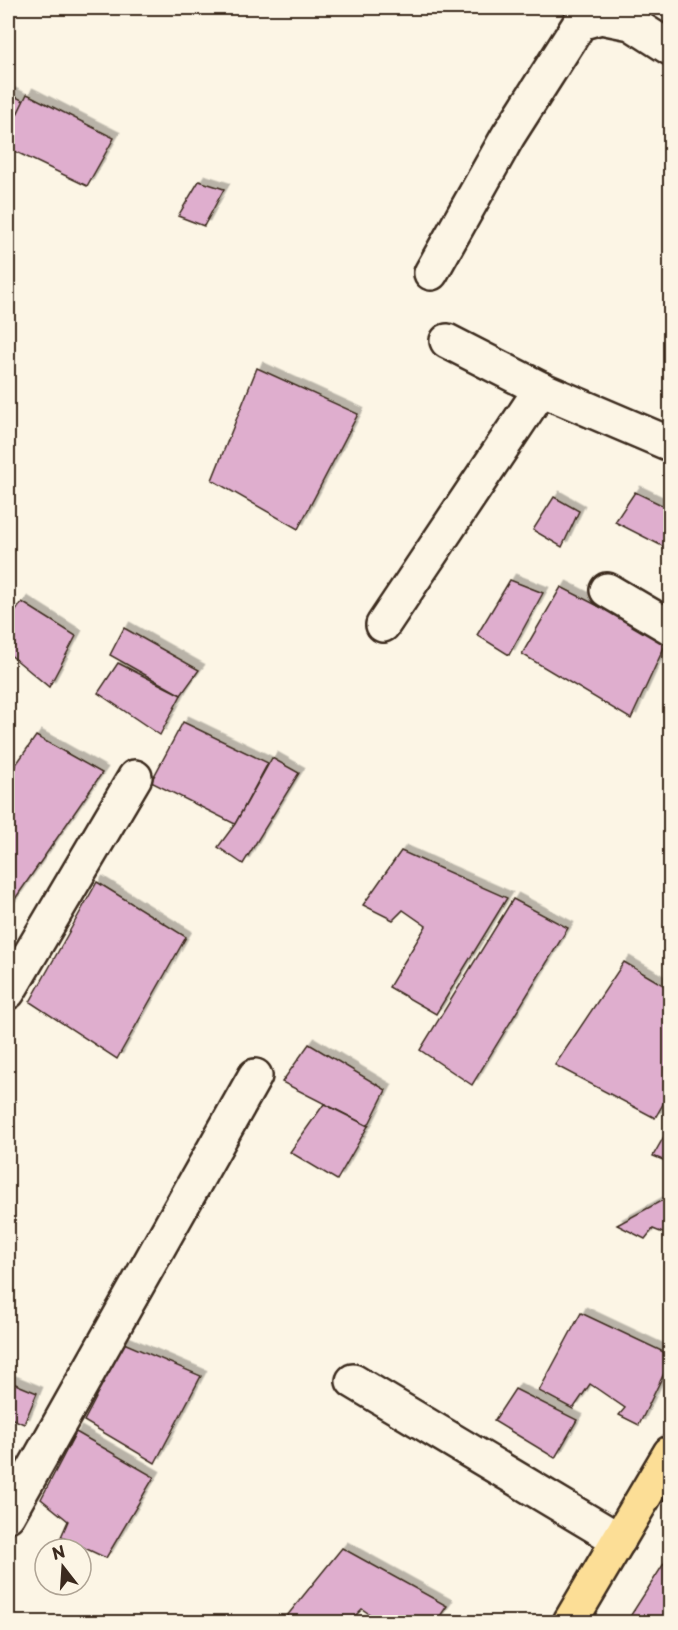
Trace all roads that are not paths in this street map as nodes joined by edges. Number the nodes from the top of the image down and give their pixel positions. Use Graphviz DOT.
graph roads {
  1 [pos="670,48"];
  2 [pos="431,273"];
  3 [pos="447,341"];
  4 [pos="541,389"];
  5 [pos="670,444"];
  6 [pos="607,590"];
  7 [pos="383,625"];
  8 [pos="670,627"];
  9 [pos="135,777"];
  10 [pos="8,992"];
  11 [pos="255,1076"];
  12 [pos="353,1381"];
  13 [pos="670,1453"];
  14 [pos="8,1515"];
  15 [pos="619,1540"];
  16 [pos="570,1623"];
  1 -- 2 [label="street"];
  3 -- 4 [label="street"];
  4 -- 5 [label="street"];
  4 -- 7 [label="street"];
  6 -- 8 [label="street"];
  9 -- 10 [label="street"];
  11 -- 14 [label="street"];
  12 -- 15 [label="street"];
  13 -- 15 [label="highway"];
  15 -- 16 [label="highway"];
}
